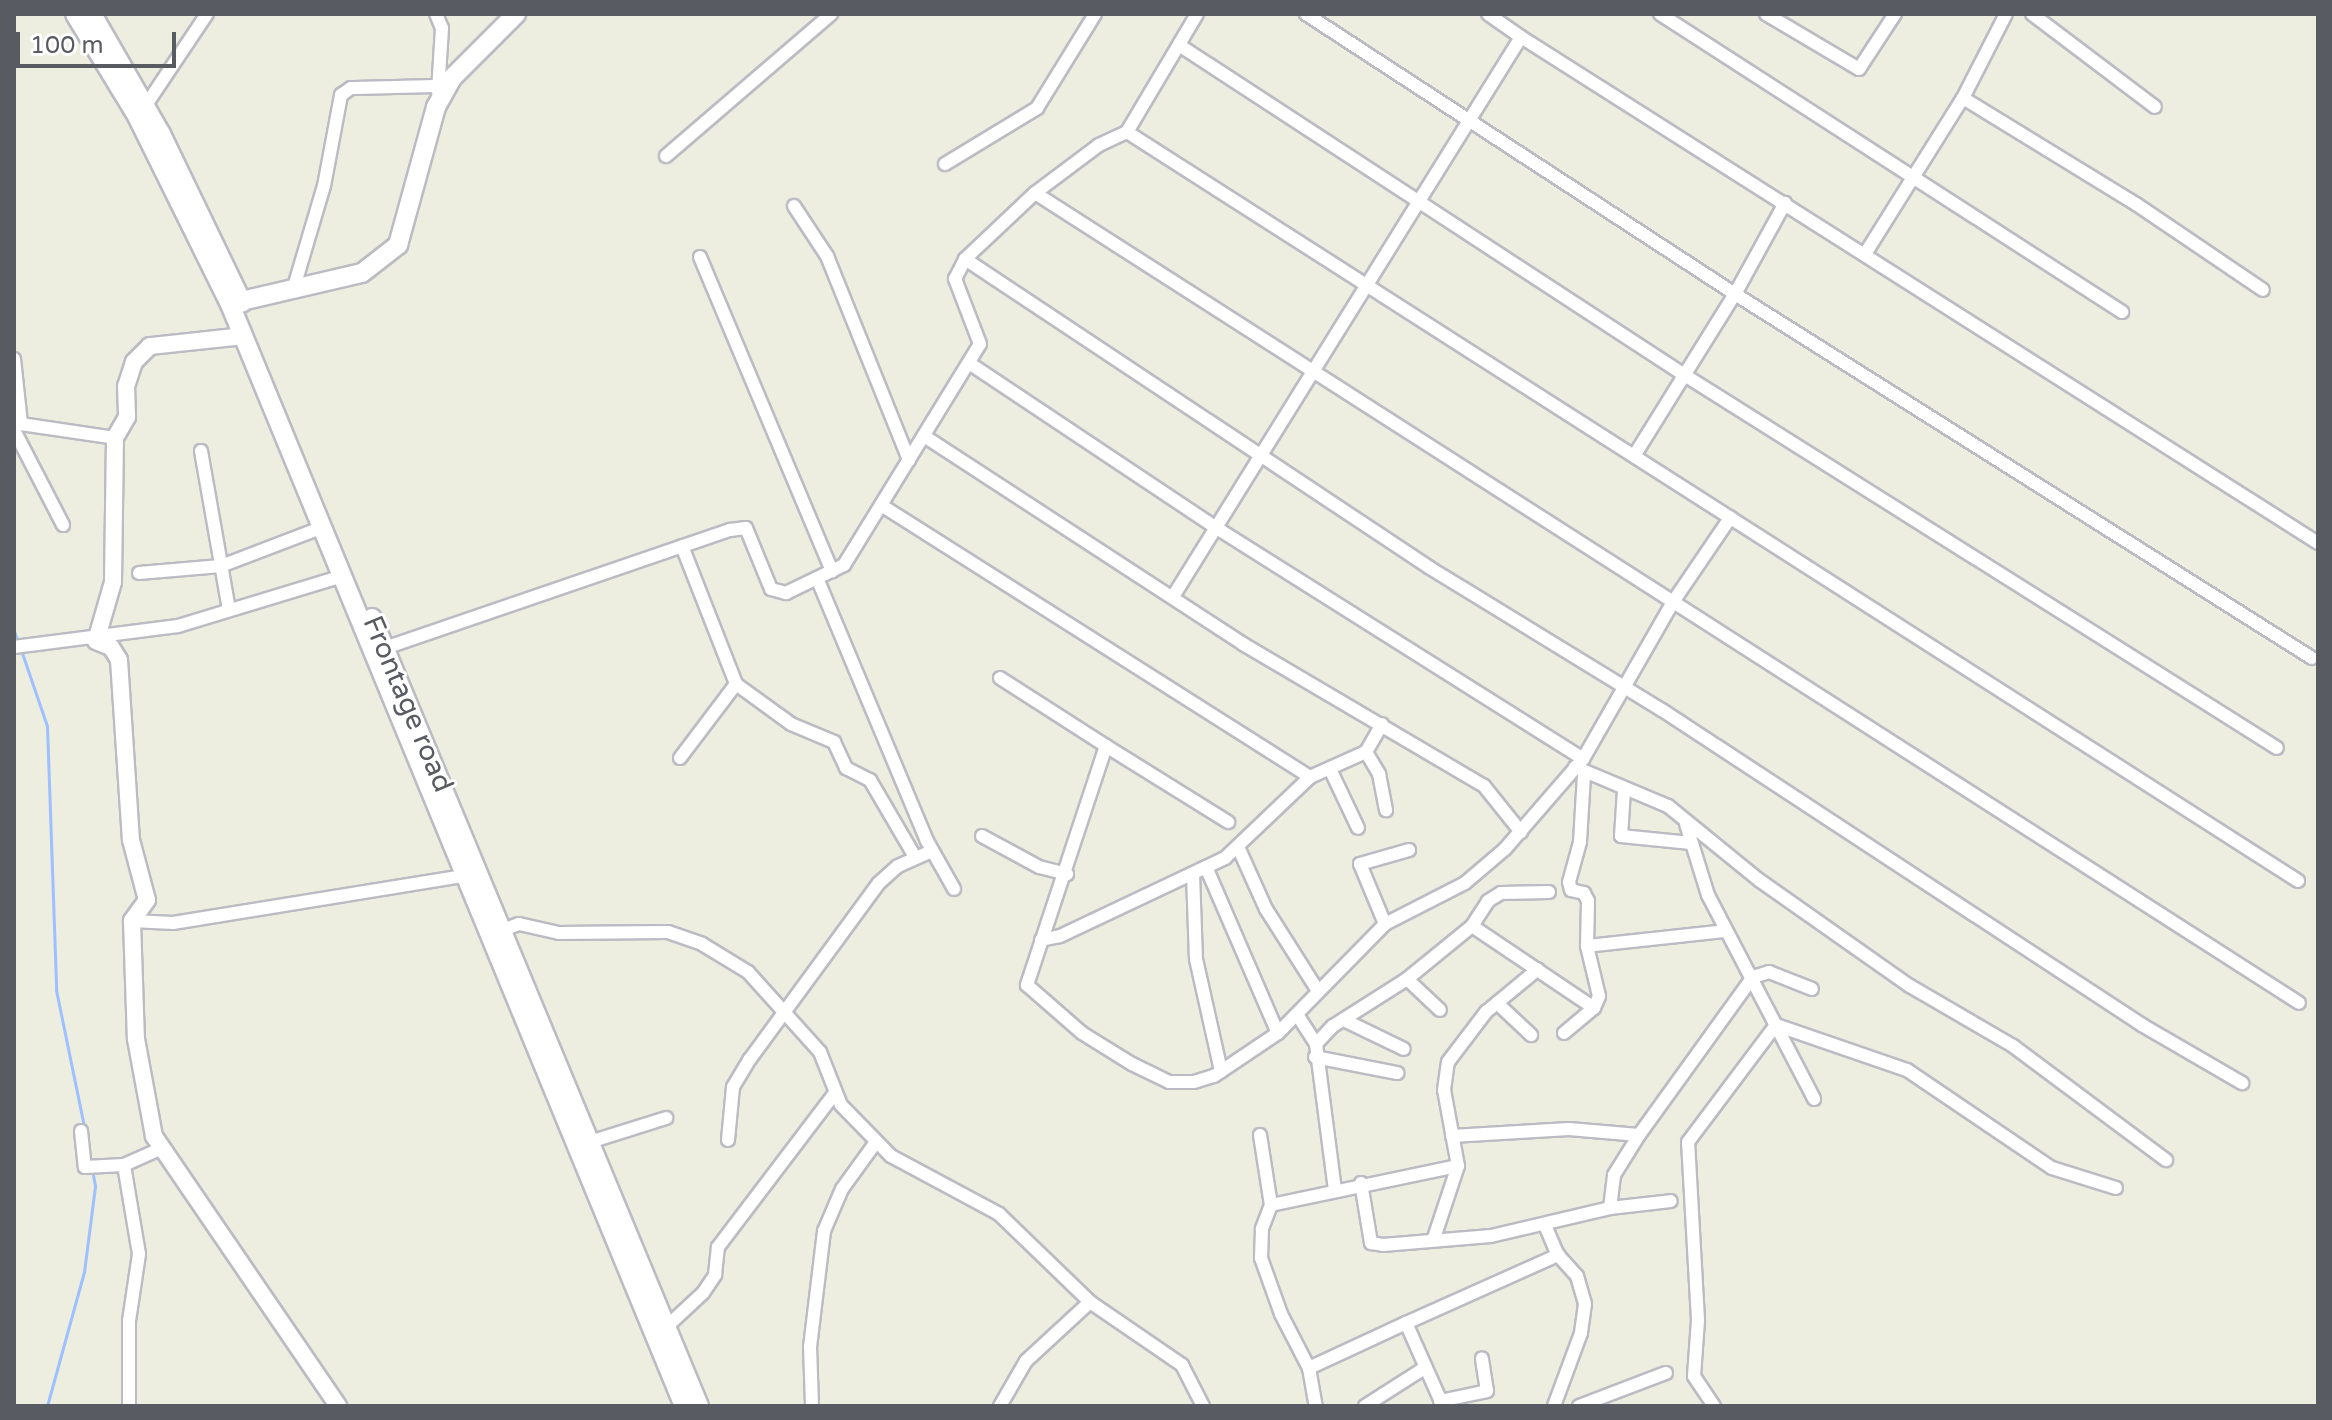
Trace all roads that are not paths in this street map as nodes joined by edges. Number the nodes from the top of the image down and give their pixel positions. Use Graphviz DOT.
graph roads {
  1 [pos="75,14"];
  2 [pos="92,14"];
  3 [pos="207,14"];
  4 [pos="436,14"];
  5 [pos="516,14"];
  6 [pos="831,14"];
  7 [pos="1095,14"];
  8 [pos="1197,14"];
  9 [pos="1306,14"];
  10 [pos="1488,14"];
  11 [pos="1660,14"];
  12 [pos="1766,14"];
  13 [pos="1895,14"];
  14 [pos="2006,14"];
  15 [pos="2032,14"];
  16 [pos="499,22"];
  17 [pos="1521,37"];
  18 [pos="1182,47"];
  19 [pos="439,86"];
  20 [pos="1963,98"];
  21 [pos="436,107"];
  22 [pos="2155,107"];
  23 [pos="142,112"];
  24 [pos="1469,119"];
  25 [pos="1127,132"];
  26 [pos="666,156"];
  27 [pos="945,164"];
  28 [pos="1917,177"];
  29 [pos="1035,193"];
  30 [pos="1421,203"];
  31 [pos="1785,203"];
  32 [pos="794,206"];
  33 [pos="1865,254"];
  34 [pos="700,257"];
  35 [pos="965,259"];
  36 [pos="294,287"];
  37 [pos="1368,290"];
  38 [pos="2263,290"];
  39 [pos="1735,294"];
  40 [pos="236,302"];
  41 [pos="2122,312"];
  42 [pos="244,336"];
  43 [pos="14,359"];
  44 [pos="969,363"];
  45 [pos="1314,374"];
  46 [pos="1686,376"];
  47 [pos="16,425"];
  48 [pos="924,436"];
  49 [pos="115,438"];
  50 [pos="201,451"];
  51 [pos="1634,456"];
  52 [pos="1261,457"];
  53 [pos="909,460"];
  54 [pos="881,505"];
  55 [pos="1730,518"];
  56 [pos="63,525"];
  57 [pos="323,527"];
  58 [pos="1215,527"];
  59 [pos="2318,543"];
  60 [pos="682,546"];
  61 [pos="221,566"];
  62 [pos="832,571"];
  63 [pos="139,573"];
  64 [pos="343,576"];
  65 [pos="817,578"];
  66 [pos="1174,595"];
  67 [pos="1673,602"];
  68 [pos="229,610"];
  69 [pos="96,641"];
  70 [pos="14,646"];
  71 [pos="378,651"];
  72 [pos="2312,658"];
  73 [pos="1000,678"];
  74 [pos="736,684"];
  75 [pos="1622,685"];
  76 [pos="1382,724"];
  77 [pos="1106,746"];
  78 [pos="2277,748"];
  79 [pos="1366,752"];
  80 [pos="680,758"];
  81 [pos="1581,767"];
  82 [pos="1330,769"];
  83 [pos="1310,777"];
  84 [pos="1624,790"];
  85 [pos="1386,810"];
  86 [pos="1228,822"];
  87 [pos="1686,824"];
  88 [pos="1358,828"];
  89 [pos="1521,832"];
  90 [pos="982,836"];
  91 [pos="1691,843"];
  92 [pos="1239,849"];
  93 [pos="1409,850"];
  94 [pos="932,851"];
  95 [pos="915,857"];
  96 [pos="1206,867"];
  97 [pos="1067,874"];
  98 [pos="1193,874"];
  99 [pos="462,876"];
  100 [pos="2298,881"];
  101 [pos="954,889"];
  102 [pos="1549,892"];
  103 [pos="132,921"];
  104 [pos="1385,924"];
  105 [pos="1472,926"];
  106 [pos="503,930"];
  107 [pos="1725,931"];
  108 [pos="1041,940"];
  109 [pos="1587,946"];
  110 [pos="1538,969"];
  111 [pos="1753,977"];
  112 [pos="1407,979"];
  113 [pos="1812,989"];
  114 [pos="1318,991"];
  115 [pos="1497,1003"];
  116 [pos="2299,1003"];
  117 [pos="1594,1008"];
  118 [pos="1440,1010"];
  119 [pos="785,1013"];
  120 [pos="1298,1016"];
  121 [pos="1346,1021"];
  122 [pos="1776,1025"];
  123 [pos="1278,1033"];
  124 [pos="1564,1033"];
  125 [pos="1531,1035"];
  126 [pos="1404,1049"];
  127 [pos="1316,1051"];
  128 [pos="1221,1071"];
  129 [pos="1397,1073"];
  130 [pos="2242,1083"];
  131 [pos="834,1094"];
  132 [pos="1814,1099"];
  133 [pos="666,1118"];
  134 [pos="81,1131"];
  135 [pos="1260,1135"];
  136 [pos="1639,1135"];
  137 [pos="1452,1136"];
  138 [pos="728,1140"];
  139 [pos="590,1142"];
  140 [pos="876,1142"];
  141 [pos="160,1149"];
  142 [pos="2166,1160"];
  143 [pos="124,1165"];
  144 [pos="1458,1166"];
  145 [pos="1361,1183"];
  146 [pos="2116,1188"];
  147 [pos="1335,1190"];
  148 [pos="1671,1201"];
  149 [pos="1271,1205"];
  150 [pos="1610,1208"];
  151 [pos="1545,1225"];
  152 [pos="1434,1238"];
  153 [pos="1558,1255"];
  154 [pos="1090,1302"];
  155 [pos="1406,1323"];
  156 [pos="661,1332"];
  157 [pos="1482,1358"];
  158 [pos="1426,1367"];
  159 [pos="1309,1368"];
  160 [pos="1666,1373"];
  161 [pos="1442,1403"];
  162 [pos="129,1406"];
  163 [pos="338,1406"];
  164 [pos="684,1406"];
  165 [pos="699,1406"];
  166 [pos="812,1406"];
  167 [pos="1000,1406"];
  168 [pos="1203,1406"];
  169 [pos="1316,1406"];
  170 [pos="1365,1406"];
  171 [pos="1554,1406"];
  172 [pos="1579,1406"];
  173 [pos="1714,1406"];
  1 -- 23 [label="main road"];
  2 -- 23 [label="main road, Frontage road"];
  3 -- 23 [label="street"];
  4 -- 19 [label="street"];
  5 -- 16 [label="main road"];
  6 -- 26 [label="street"];
  7 -- 27 [label="street"];
  8 -- 18 [label="street"];
  9 -- 24 [label="street"];
  10 -- 17 [label="street"];
  11 -- 28 [label="street"];
  12 -- 13 [label="street"];
  14 -- 20 [label="street"];
  15 -- 22 [label="street"];
  16 -- 21 [label="main road"];
  17 -- 24 [label="street"];
  17 -- 31 [label="street"];
  18 -- 25 [label="street"];
  18 -- 30 [label="street"];
  19 -- 21 [label="street"];
  19 -- 36 [label="street"];
  20 -- 28 [label="street"];
  20 -- 38 [label="street"];
  21 -- 36 [label="main road"];
  23 -- 40 [label="main road, Frontage road"];
  24 -- 30 [label="street"];
  24 -- 39 [label="street"];
  25 -- 29 [label="street"];
  25 -- 37 [label="street"];
  28 -- 33 [label="street"];
  28 -- 41 [label="street"];
  29 -- 35 [label="street"];
  29 -- 45 [label="street"];
  30 -- 37 [label="street"];
  30 -- 46 [label="street"];
  31 -- 33 [label="street"];
  31 -- 39 [label="street"];
  32 -- 53 [label="street"];
  33 -- 59 [label="street"];
  34 -- 62 [label="street"];
  35 -- 44 [label="street"];
  35 -- 52 [label="street"];
  36 -- 40 [label="main road"];
  37 -- 45 [label="street"];
  37 -- 51 [label="street"];
  39 -- 46 [label="street"];
  39 -- 72 [label="street"];
  40 -- 42 [label="main road"];
  40 -- 71 [label="main road, Frontage road"];
  42 -- 49 [label="street"];
  42 -- 57 [label="main road"];
  43 -- 47 [label="street"];
  44 -- 48 [label="street"];
  44 -- 58 [label="street"];
  45 -- 52 [label="street"];
  45 -- 67 [label="street"];
  46 -- 51 [label="street"];
  46 -- 78 [label="street"];
  47 -- 49 [label="street"];
  47 -- 56 [label="street"];
  48 -- 53 [label="street"];
  48 -- 66 [label="street"];
  49 -- 69 [label="street"];
  50 -- 61 [label="street"];
  51 -- 55 [label="street"];
  52 -- 58 [label="street"];
  52 -- 75 [label="street"];
  53 -- 54 [label="street"];
  54 -- 62 [label="street"];
  54 -- 83 [label="street"];
  55 -- 67 [label="street"];
  55 -- 100 [label="street"];
  57 -- 61 [label="street"];
  57 -- 64 [label="main road"];
  58 -- 66 [label="street"];
  58 -- 81 [label="street"];
  60 -- 65 [label="street"];
  60 -- 71 [label="street"];
  60 -- 74 [label="street"];
  61 -- 63 [label="street"];
  61 -- 68 [label="street"];
  62 -- 65 [label="street"];
  64 -- 68 [label="street"];
  64 -- 71 [label="main road"];
  65 -- 94 [label="street"];
  66 -- 76 [label="street"];
  67 -- 75 [label="street"];
  67 -- 116 [label="street"];
  68 -- 69 [label="street"];
  69 -- 70 [label="street"];
  69 -- 103 [label="street"];
  71 -- 99 [label="main road"];
  71 -- 106 [label="main road, Frontage road"];
  73 -- 77 [label="street"];
  74 -- 80 [label="street"];
  74 -- 95 [label="street"];
  75 -- 81 [label="street"];
  75 -- 130 [label="street"];
  76 -- 79 [label="street"];
  76 -- 89 [label="street"];
  77 -- 86 [label="street"];
  77 -- 97 [label="street"];
  79 -- 82 [label="street"];
  79 -- 85 [label="street"];
  81 -- 84 [label="street"];
  81 -- 89 [label="street"];
  81 -- 109 [label="street"];
  82 -- 83 [label="street"];
  82 -- 88 [label="street"];
  83 -- 92 [label="street"];
  84 -- 87 [label="street"];
  84 -- 91 [label="street"];
  87 -- 91 [label="street"];
  87 -- 142 [label="street"];
  89 -- 104 [label="street"];
  90 -- 97 [label="street"];
  91 -- 107 [label="street"];
  92 -- 96 [label="street"];
  92 -- 114 [label="street"];
  93 -- 104 [label="street"];
  94 -- 95 [label="street"];
  94 -- 101 [label="street"];
  95 -- 119 [label="street"];
  96 -- 98 [label="street"];
  96 -- 123 [label="street"];
  97 -- 108 [label="street"];
  98 -- 108 [label="street"];
  98 -- 128 [label="street"];
  99 -- 103 [label="street"];
  99 -- 156 [label="main road"];
  102 -- 105 [label="street"];
  103 -- 141 [label="street"];
  104 -- 114 [label="street"];
  105 -- 110 [label="street"];
  105 -- 112 [label="street"];
  106 -- 119 [label="street"];
  106 -- 139 [label="main road, Frontage road"];
  107 -- 109 [label="street"];
  107 -- 111 [label="street"];
  108 -- 128 [label="street"];
  109 -- 117 [label="street"];
  110 -- 115 [label="street"];
  110 -- 117 [label="street"];
  111 -- 113 [label="street"];
  111 -- 122 [label="street"];
  111 -- 136 [label="street"];
  112 -- 118 [label="street"];
  112 -- 121 [label="street"];
  114 -- 120 [label="street"];
  115 -- 125 [label="street"];
  115 -- 137 [label="street"];
  117 -- 124 [label="street"];
  119 -- 131 [label="street"];
  119 -- 138 [label="street"];
  120 -- 123 [label="street"];
  120 -- 127 [label="street"];
  121 -- 126 [label="street"];
  121 -- 127 [label="street"];
  122 -- 132 [label="street"];
  122 -- 146 [label="street"];
  122 -- 173 [label="street"];
  123 -- 128 [label="street"];
  127 -- 129 [label="street"];
  127 -- 147 [label="street"];
  131 -- 140 [label="street"];
  131 -- 156 [label="street"];
  133 -- 139 [label="street"];
  134 -- 143 [label="street"];
  135 -- 149 [label="street"];
  136 -- 137 [label="street"];
  136 -- 150 [label="street"];
  137 -- 144 [label="street"];
  139 -- 156 [label="main road, Frontage road"];
  140 -- 154 [label="street"];
  140 -- 166 [label="street"];
  141 -- 143 [label="street"];
  141 -- 163 [label="street"];
  143 -- 162 [label="street"];
  144 -- 145 [label="street"];
  144 -- 152 [label="street"];
  145 -- 147 [label="street"];
  145 -- 152 [label="street"];
  147 -- 149 [label="street"];
  148 -- 150 [label="street"];
  149 -- 159 [label="street"];
  150 -- 151 [label="street"];
  151 -- 152 [label="street"];
  151 -- 153 [label="street"];
  153 -- 155 [label="street"];
  153 -- 171 [label="street"];
  154 -- 167 [label="street"];
  154 -- 168 [label="street"];
  155 -- 158 [label="street"];
  155 -- 159 [label="street"];
  156 -- 164 [label="main road"];
  156 -- 165 [label="main road, Frontage road"];
  157 -- 161 [label="street"];
  158 -- 161 [label="street"];
  158 -- 170 [label="street"];
  159 -- 169 [label="street"];
  160 -- 172 [label="street"];
}
